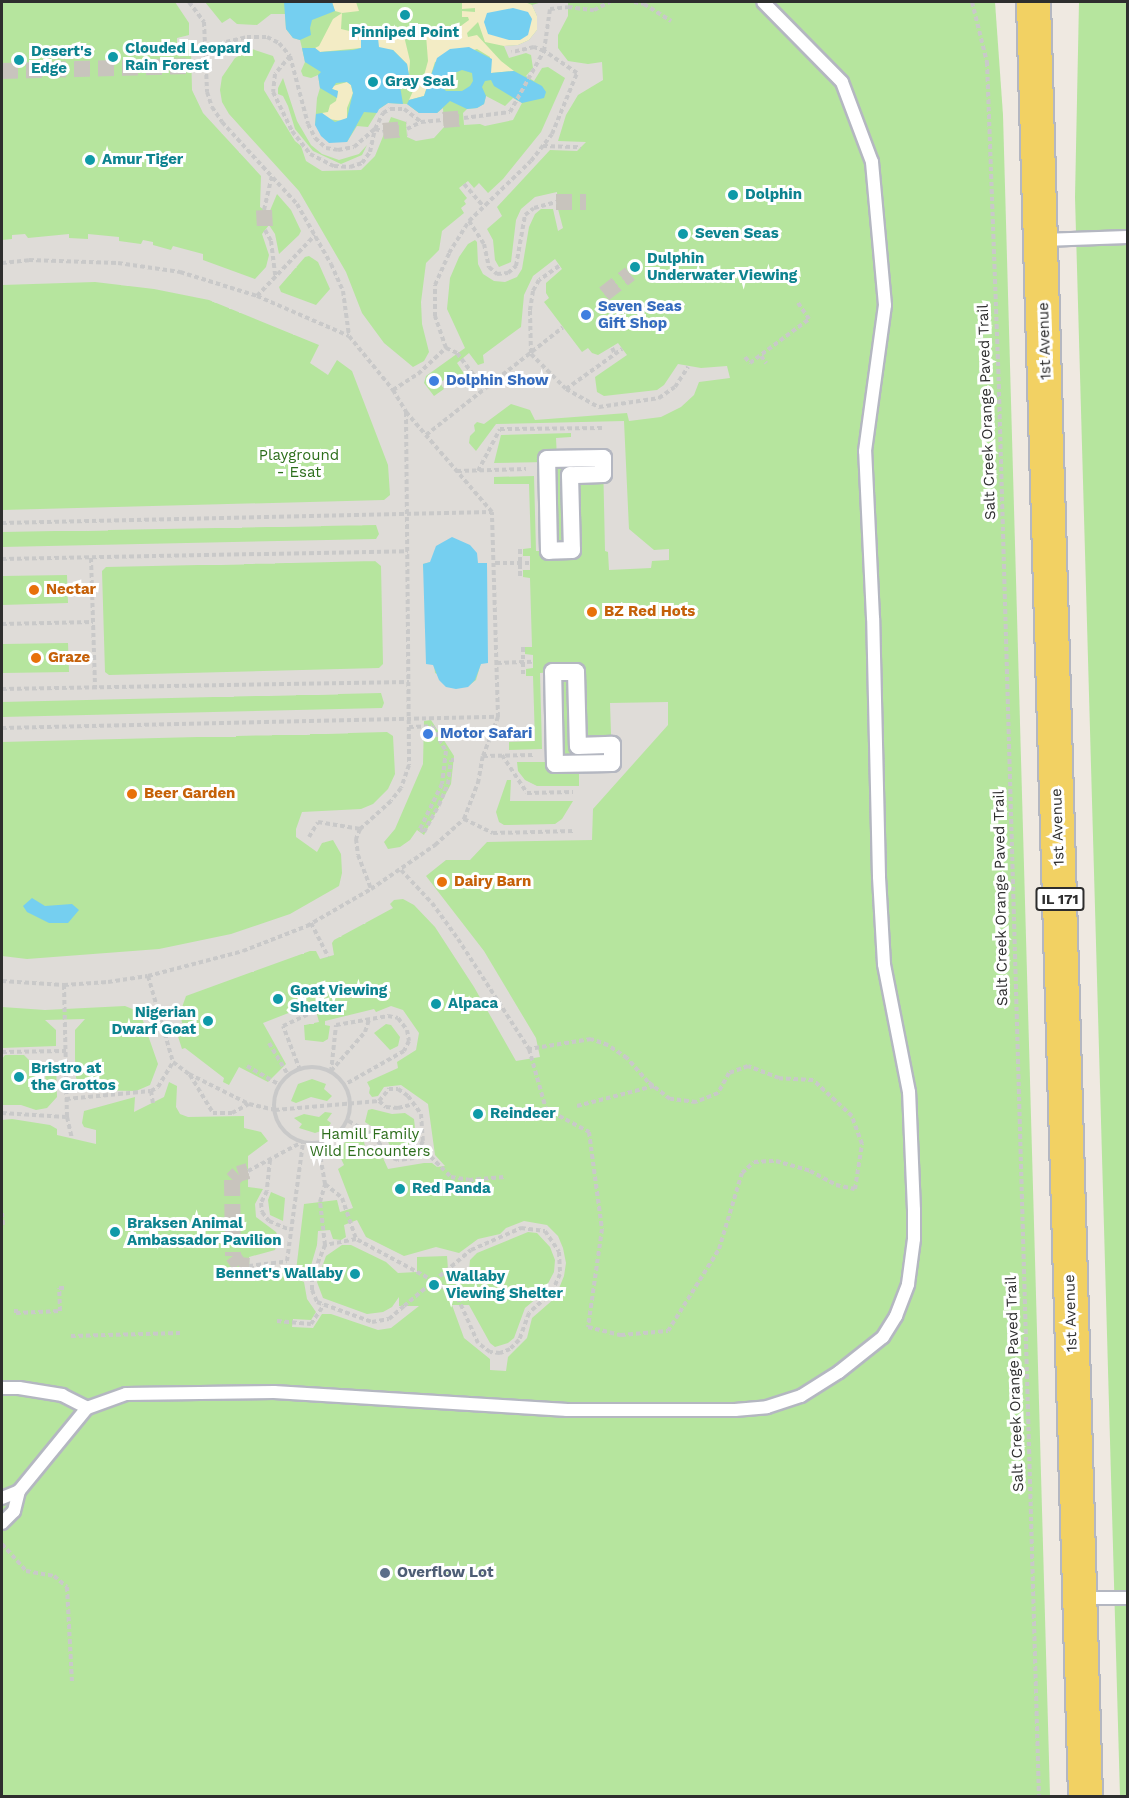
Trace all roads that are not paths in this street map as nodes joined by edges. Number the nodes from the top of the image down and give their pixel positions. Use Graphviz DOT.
graph roads {
  1 [pos="764,2"];
  2 [pos="1033,2"];
  3 [pos="1128,237"];
  4 [pos="1042,240"];
  5 [pos="603,474"];
  6 [pos="553,672"];
  7 [pos="2,1388"];
  8 [pos="87,1407"];
  9 [pos="20,1491"];
  10 [pos="2,1498"];
  11 [pos="2,1522"];
  12 [pos="1078,1598"];
  13 [pos="1128,1598"];
  14 [pos="1085,1797"];
  1 -- 8 [label="lane"];
  2 -- 4 [label="main road, 1st Avenue / IL 171"];
  3 -- 4 [label="lane"];
  4 -- 12 [label="main road, 1st Avenue / IL 171"];
  5 -- 5 [label="street"];
  6 -- 6 [label="street"];
  7 -- 8 [label="lane"];
  8 -- 9 [label="lane"];
  9 -- 10 [label="lane"];
  9 -- 11 [label="lane"];
  12 -- 13 [label="lane"];
  12 -- 14 [label="main road, 1st Avenue / IL 171"];
}
